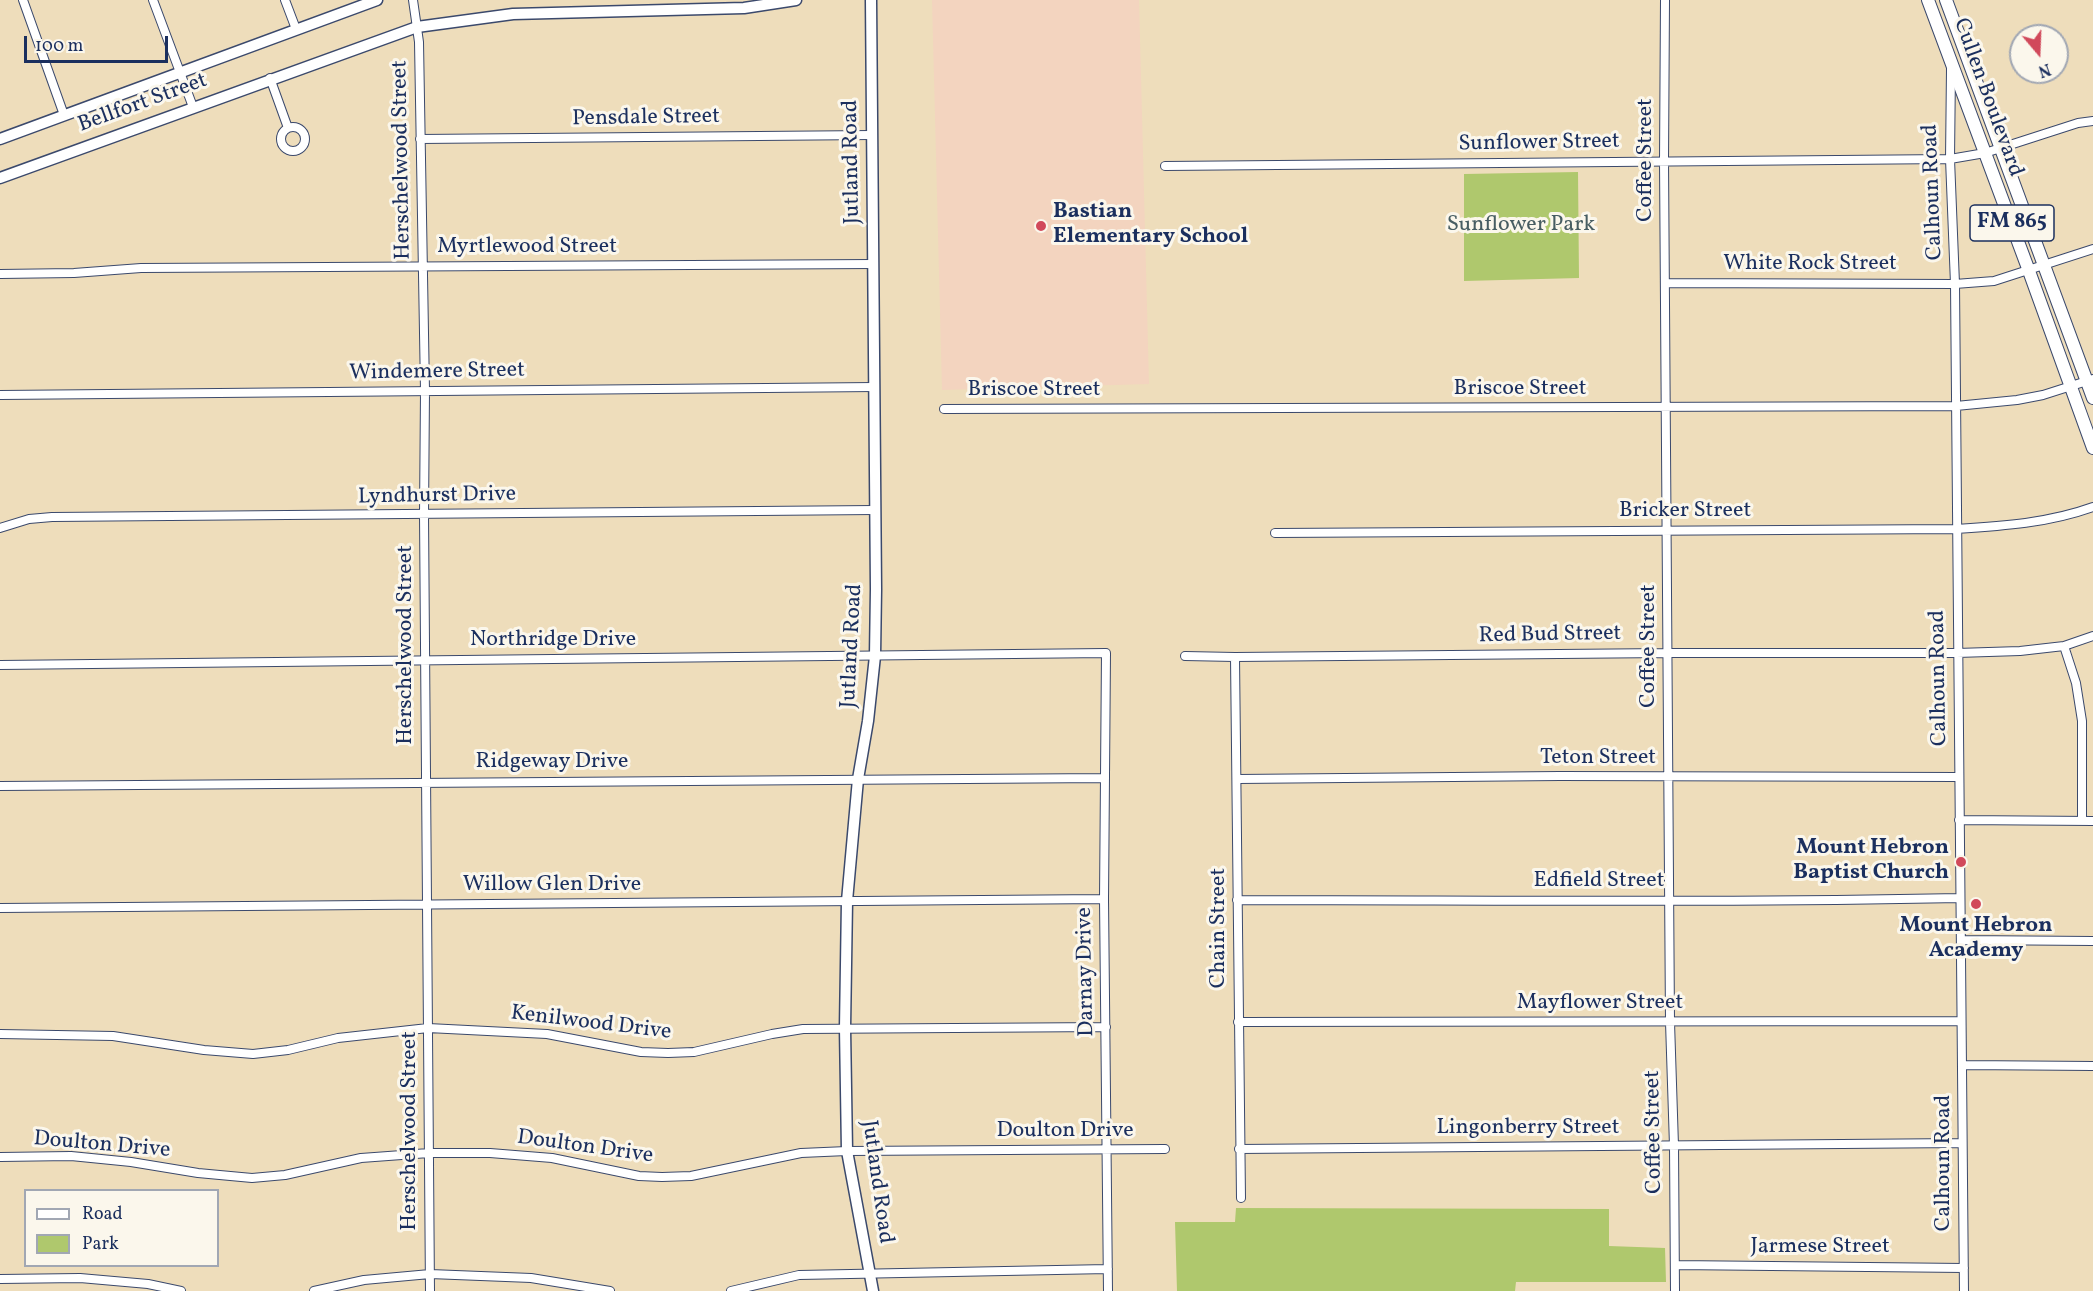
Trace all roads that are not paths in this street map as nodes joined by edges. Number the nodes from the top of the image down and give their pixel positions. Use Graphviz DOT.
graph roads {
  1 [pos="23,0"];
  2 [pos="153,0"];
  3 [pos="285,0"];
  4 [pos="377,0"];
  5 [pos="413,0"];
  6 [pos="629,0"];
  7 [pos="796,0"];
  8 [pos="871,0"];
  9 [pos="1665,0"];
  10 [pos="1928,0"];
  11 [pos="1946,0"];
  12 [pos="784,2"];
  13 [pos="628,12"];
  14 [pos="417,27"];
  15 [pos="296,29"];
  16 [pos="1952,64"];
  17 [pos="179,72"];
  18 [pos="270,78"];
  19 [pos="193,107"];
  20 [pos="64,115"];
  21 [pos="2093,121"];
  22 [pos="288,128"];
  23 [pos="872,135"];
  24 [pos="0,139"];
  25 [pos="420,139"];
  26 [pos="2001,147"];
  27 [pos="1985,153"];
  28 [pos="1950,159"];
  29 [pos="1664,161"];
  30 [pos="1165,166"];
  31 [pos="0,178"];
  32 [pos="2093,249"];
  33 [pos="874,264"];
  34 [pos="2044,264"];
  35 [pos="422,267"];
  36 [pos="2029,271"];
  37 [pos="0,274"];
  38 [pos="1666,283"];
  39 [pos="1955,284"];
  40 [pos="2090,380"];
  41 [pos="2070,386"];
  42 [pos="875,387"];
  43 [pos="425,391"];
  44 [pos="0,395"];
  45 [pos="2093,398"];
  46 [pos="1956,406"];
  47 [pos="1667,408"];
  48 [pos="944,409"];
  49 [pos="2093,448"];
  50 [pos="2093,507"];
  51 [pos="875,510"];
  52 [pos="424,515"];
  53 [pos="0,528"];
  54 [pos="1956,529"];
  55 [pos="1668,530"];
  56 [pos="1275,533"];
  57 [pos="2093,636"];
  58 [pos="2064,646"];
  59 [pos="1106,653"];
  60 [pos="1667,653"];
  61 [pos="1957,653"];
  62 [pos="875,656"];
  63 [pos="1185,656"];
  64 [pos="1235,657"];
  65 [pos="425,660"];
  66 [pos="0,665"];
  67 [pos="1668,777"];
  68 [pos="1959,777"];
  69 [pos="858,778"];
  70 [pos="1104,778"];
  71 [pos="1238,779"];
  72 [pos="426,782"];
  73 [pos="0,786"];
  74 [pos="1959,820"];
  75 [pos="2082,821"];
  76 [pos="2093,821"];
  77 [pos="1960,898"];
  78 [pos="1104,899"];
  79 [pos="1237,900"];
  80 [pos="1669,900"];
  81 [pos="847,901"];
  82 [pos="427,905"];
  83 [pos="0,908"];
  84 [pos="1962,940"];
  85 [pos="2093,941"];
  86 [pos="1961,1021"];
  87 [pos="1238,1022"];
  88 [pos="1670,1022"];
  89 [pos="1106,1027"];
  90 [pos="428,1028"];
  91 [pos="845,1028"];
  92 [pos="0,1034"];
  93 [pos="1963,1065"];
  94 [pos="2093,1066"];
  95 [pos="1962,1143"];
  96 [pos="1674,1146"];
  97 [pos="1107,1149"];
  98 [pos="1165,1149"];
  99 [pos="1239,1149"];
  100 [pos="848,1151"];
  101 [pos="429,1154"];
  102 [pos="0,1157"];
  103 [pos="1241,1198"];
  104 [pos="1675,1265"];
  105 [pos="1964,1268"];
  106 [pos="1108,1269"];
  107 [pos="430,1274"];
  108 [pos="869,1274"];
  109 [pos="0,1279"];
  110 [pos="181,1291"];
  111 [pos="314,1291"];
  112 [pos="430,1291"];
  113 [pos="610,1291"];
  114 [pos="731,1291"];
  115 [pos="873,1291"];
  116 [pos="1108,1291"];
  117 [pos="1675,1291"];
  118 [pos="1964,1291"];
  1 -- 20 [label="street"];
  2 -- 17 [label="street"];
  3 -- 15 [label="street"];
  4 -- 15 [label="street, Bellfort Street"];
  5 -- 14 [label="street, Herschelwood Street"];
  6 -- 13 [label="street"];
  7 -- 12 [label="street, Bellfort Street"];
  8 -- 23 [label="street, Jutland Road"];
  9 -- 29 [label="street, Coffee Street"];
  10 -- 16 [label="main road, Cullen Boulevard / FM 865"];
  11 -- 26 [label="main road, Cullen Boulevard / FM 865"];
  12 -- 13 [label="street, Bellfort Street"];
  13 -- 14 [label="street, Bellfort Street"];
  14 -- 18 [label="street, Bellfort Street"];
  14 -- 25 [label="street, Herschelwood Street"];
  15 -- 17 [label="street, Bellfort Street"];
  16 -- 27 [label="main road, Cullen Boulevard / FM 865"];
  16 -- 28 [label="street, Calhoun Road"];
  17 -- 19 [label="street"];
  17 -- 20 [label="street, Bellfort Street"];
  18 -- 19 [label="street, Bellfort Street"];
  18 -- 22 [label="street"];
  19 -- 31 [label="street, Bellfort Street"];
  20 -- 24 [label="street, Bellfort Street"];
  21 -- 26 [label="street"];
  23 -- 25 [label="street, Pensdale Street"];
  23 -- 33 [label="street, Jutland Road"];
  25 -- 35 [label="street, Herschelwood Street"];
  26 -- 27 [label="street, Sunflower Street"];
  26 -- 34 [label="main road, Cullen Boulevard / FM 865"];
  27 -- 28 [label="street, Sunflower Street"];
  27 -- 36 [label="main road, Cullen Boulevard / FM 865"];
  28 -- 29 [label="street, Sunflower Street"];
  28 -- 39 [label="street, Calhoun Road"];
  29 -- 30 [label="street, Sunflower Street"];
  29 -- 38 [label="street, Coffee Street"];
  32 -- 34 [label="street, White Rock Street"];
  33 -- 35 [label="street, Myrtlewood Street"];
  33 -- 42 [label="street, Jutland Road"];
  34 -- 36 [label="street, White Rock Street"];
  34 -- 40 [label="main road, Cullen Boulevard / FM 865"];
  35 -- 37 [label="street, Myrtlewood Street"];
  35 -- 43 [label="street, Herschelwood Street"];
  36 -- 39 [label="street, White Rock Street"];
  36 -- 41 [label="main road, Cullen Boulevard / FM 865"];
  38 -- 39 [label="street, White Rock Street"];
  38 -- 47 [label="street, Coffee Street"];
  39 -- 46 [label="street, Calhoun Road"];
  40 -- 41 [label="street, Briscoe Street"];
  40 -- 45 [label="main road, Cullen Boulevard / FM 865"];
  41 -- 46 [label="street, Briscoe Street"];
  41 -- 49 [label="main road, Cullen Boulevard / FM 865"];
  42 -- 43 [label="street, Windemere Street"];
  42 -- 51 [label="street, Jutland Road"];
  43 -- 44 [label="street, Windemere Street"];
  43 -- 52 [label="street, Herschelwood Street"];
  46 -- 47 [label="street, Briscoe Street"];
  46 -- 54 [label="street, Calhoun Road"];
  47 -- 48 [label="street, Briscoe Street"];
  47 -- 55 [label="street, Coffee Street"];
  50 -- 54 [label="street, Bricker Street"];
  51 -- 52 [label="street, Lyndhurst Drive"];
  51 -- 62 [label="street, Jutland Road"];
  52 -- 53 [label="street, Lyndhurst Drive"];
  52 -- 65 [label="street, Herschelwood Street"];
  54 -- 55 [label="street, Bricker Street"];
  54 -- 61 [label="street, Calhoun Road"];
  55 -- 56 [label="street, Bricker Street"];
  55 -- 60 [label="street, Coffee Street"];
  57 -- 58 [label="street, Red Bud Street"];
  58 -- 61 [label="street, Red Bud Street"];
  58 -- 75 [label="street"];
  59 -- 62 [label="street, Northridge Drive"];
  59 -- 70 [label="street, Darnay Drive"];
  60 -- 61 [label="street, Red Bud Street"];
  60 -- 64 [label="street, Red Bud Street"];
  60 -- 67 [label="street, Coffee Street"];
  61 -- 68 [label="street, Calhoun Road"];
  62 -- 65 [label="street, Northridge Drive"];
  62 -- 69 [label="street, Jutland Road"];
  63 -- 64 [label="street, Red Bud Street"];
  64 -- 71 [label="street, Chain Street"];
  65 -- 66 [label="street, Northridge Drive"];
  65 -- 72 [label="street, Herschelwood Street"];
  67 -- 68 [label="street, Teton Street"];
  67 -- 71 [label="street, Teton Street"];
  67 -- 80 [label="street, Coffee Street"];
  68 -- 74 [label="street, Calhoun Road"];
  69 -- 70 [label="street, Ridgeway Drive"];
  69 -- 72 [label="street, Ridgeway Drive"];
  69 -- 81 [label="street, Jutland Road"];
  70 -- 78 [label="street, Darnay Drive"];
  71 -- 79 [label="street, Chain Street"];
  72 -- 73 [label="street, Ridgeway Drive"];
  72 -- 82 [label="street, Herschelwood Street"];
  74 -- 75 [label="street"];
  74 -- 77 [label="street, Calhoun Road"];
  75 -- 76 [label="street"];
  77 -- 80 [label="street, Edfield Street"];
  77 -- 84 [label="street, Calhoun Road"];
  78 -- 81 [label="street, Willow Glen Drive"];
  78 -- 89 [label="street, Darnay Drive"];
  79 -- 80 [label="street, Edfield Street"];
  79 -- 87 [label="street, Chain Street"];
  80 -- 88 [label="street, Coffee Street"];
  81 -- 82 [label="street, Willow Glen Drive"];
  81 -- 91 [label="street, Jutland Road"];
  82 -- 83 [label="street, Willow Glen Drive"];
  82 -- 90 [label="street, Herschelwood Street"];
  84 -- 85 [label="street"];
  84 -- 86 [label="street, Calhoun Road"];
  86 -- 88 [label="street, Mayflower Street"];
  86 -- 93 [label="street, Calhoun Road"];
  87 -- 88 [label="street, Mayflower Street"];
  87 -- 99 [label="street, Chain Street"];
  88 -- 96 [label="street, Coffee Street"];
  89 -- 91 [label="street, Kenilwood Drive"];
  89 -- 97 [label="street, Darnay Drive"];
  90 -- 91 [label="street, Kenilwood Drive"];
  90 -- 92 [label="street, Kenilwood Drive"];
  90 -- 101 [label="street, Herschelwood Street"];
  91 -- 100 [label="street, Jutland Road"];
  93 -- 94 [label="street"];
  93 -- 95 [label="street, Calhoun Road"];
  95 -- 96 [label="street, Lingonberry Street"];
  95 -- 105 [label="street, Calhoun Road"];
  96 -- 99 [label="street, Lingonberry Street"];
  96 -- 104 [label="street, Coffee Street"];
  97 -- 98 [label="street, Doulton Drive"];
  97 -- 100 [label="street, Doulton Drive"];
  97 -- 106 [label="street, Darnay Drive"];
  99 -- 103 [label="street, Chain Street"];
  100 -- 101 [label="street, Doulton Drive"];
  100 -- 108 [label="street, Jutland Road"];
  101 -- 102 [label="street, Doulton Drive"];
  101 -- 107 [label="street, Herschelwood Street"];
  104 -- 105 [label="street, Jarmese Street"];
  104 -- 117 [label="street, Coffee Street"];
  105 -- 118 [label="street, Calhoun Road"];
  106 -- 108 [label="street"];
  106 -- 116 [label="street, Darnay Drive"];
  107 -- 111 [label="street"];
  107 -- 112 [label="street, Herschelwood Street"];
  107 -- 113 [label="street"];
  108 -- 114 [label="street"];
  108 -- 115 [label="street, Jutland Road"];
  109 -- 110 [label="street"];
}
